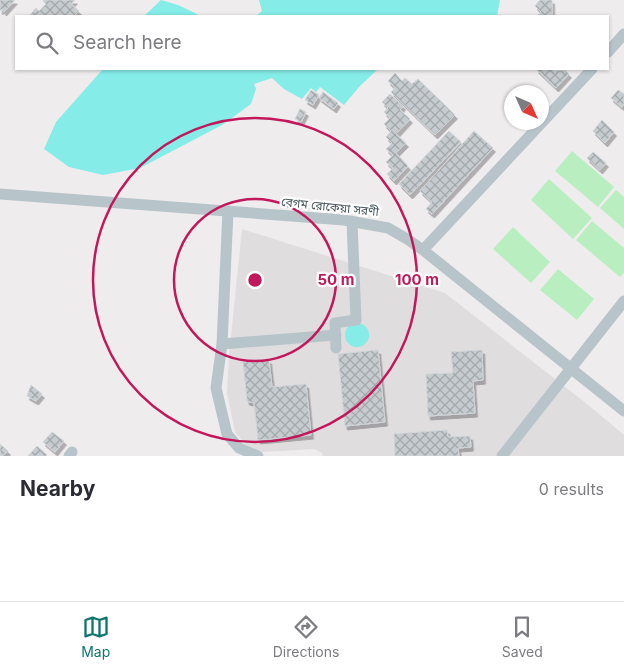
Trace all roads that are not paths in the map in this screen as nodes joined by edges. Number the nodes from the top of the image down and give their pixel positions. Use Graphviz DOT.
graph roads {
  1 [pos="624,34"];
  2 [pos="609,51"];
  3 [pos="591,70"];
  4 [pos="0,194"];
  5 [pos="228,212"];
  6 [pos="352,222"];
  7 [pos="422,250"];
  8 [pos="624,301"];
  9 [pos="336,336"];
  10 [pos="222,344"];
  11 [pos="336,348"];
  12 [pos="571,368"];
  13 [pos="624,411"];
  14 [pos="258,456"];
  15 [pos="502,456"];
  1 -- 2 [label="street"];
  3 -- 7 [label="street"];
  4 -- 5 [label="street, বেগম রোকেয়া সরণী"];
  5 -- 6 [label="street, বেগম রোকেয়া সরণী"];
  5 -- 10 [label="street"];
  6 -- 7 [label="street, বেগম রোকেয়া সরণী"];
  6 -- 9 [label="street"];
  7 -- 12 [label="street, বেগম রোকেয়া সরণী"];
  8 -- 12 [label="street"];
  9 -- 10 [label="street"];
  9 -- 11 [label="street"];
  10 -- 14 [label="street"];
  12 -- 13 [label="street, বেগম রোকেয়া সরণী"];
  12 -- 15 [label="street"];
}
